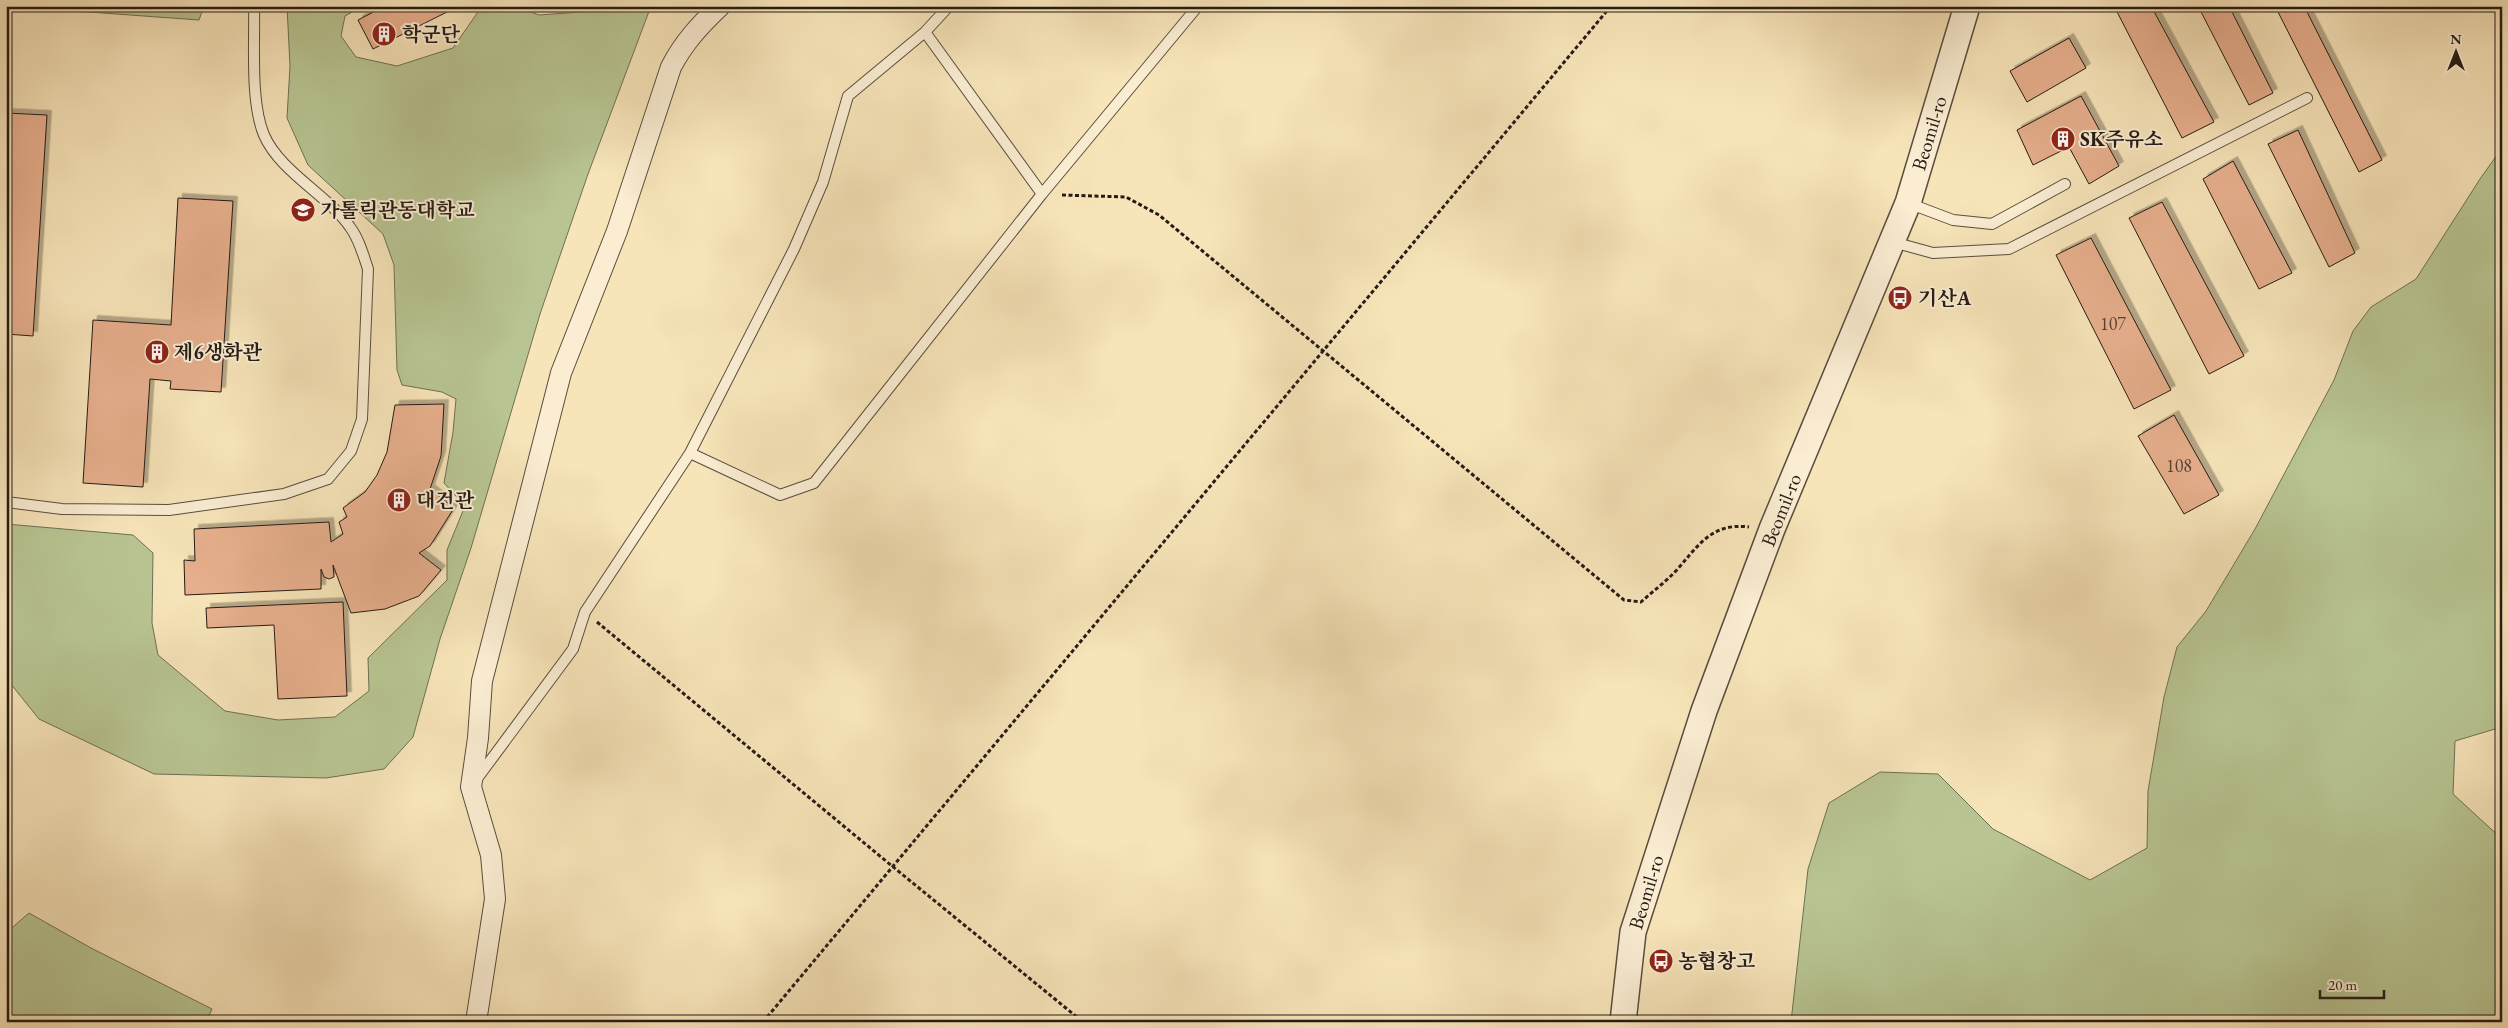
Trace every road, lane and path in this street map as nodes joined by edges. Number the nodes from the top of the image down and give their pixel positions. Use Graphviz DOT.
graph roads {
  1 [pos="254,6"];
  2 [pos="720,6"];
  3 [pos="1198,6"];
  4 [pos="1611,6"];
  5 [pos="1967,6"];
  6 [pos="946,7"];
  7 [pos="925,32"];
  8 [pos="2307,98"];
  9 [pos="2066,184"];
  10 [pos="1042,194"];
  11 [pos="1908,203"];
  12 [pos="1894,242"];
  13 [pos="1324,349"];
  14 [pos="690,453"];
  15 [pos="6,502"];
  16 [pos="1772,529"];
  17 [pos="586,612"];
  18 [pos="471,787"];
  19 [pos="892,866"];
  20 [pos="476,1022"];
  21 [pos="763,1022"];
  22 [pos="1083,1022"];
  23 [pos="1623,1022"];
  1 -- 15 [label="lane"];
  2 -- 18 [label="street"];
  3 -- 10 [label="lane"];
  4 -- 13 [label="path"];
  5 -- 11 [label="street, Beomil-ro"];
  6 -- 7 [label="lane"];
  7 -- 10 [label="lane"];
  7 -- 14 [label="lane"];
  8 -- 12 [label="lane"];
  9 -- 11 [label="lane"];
  10 -- 13 [label="path"];
  10 -- 14 [label="lane"];
  11 -- 12 [label="street, Beomil-ro"];
  12 -- 16 [label="street, Beomil-ro"];
  13 -- 16 [label="path"];
  13 -- 19 [label="path"];
  14 -- 17 [label="lane"];
  16 -- 23 [label="street, Beomil-ro"];
  17 -- 18 [label="lane"];
  17 -- 19 [label="path"];
  18 -- 20 [label="street"];
  19 -- 21 [label="path"];
  19 -- 22 [label="path"];
}
